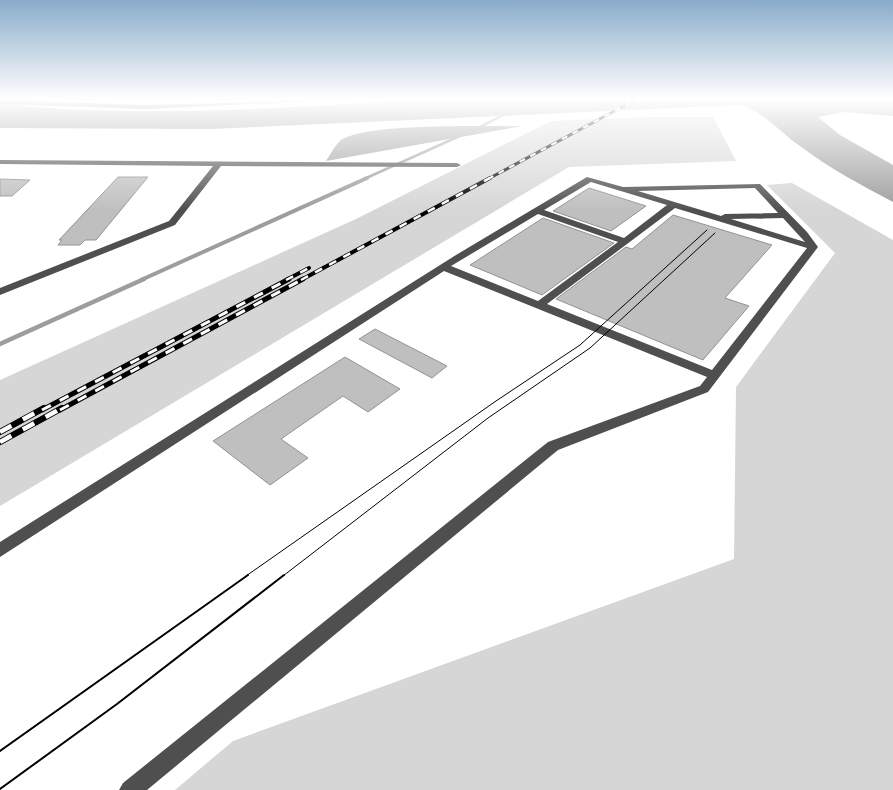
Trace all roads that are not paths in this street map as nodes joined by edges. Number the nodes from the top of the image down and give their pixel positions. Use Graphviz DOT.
graph roads {
  1 [pos="0,162"];
  2 [pos="219,163"];
  3 [pos="457,164"];
  4 [pos="621,189"];
  5 [pos="673,205"];
  6 [pos="538,210"];
  7 [pos="784,214"];
  8 [pos="714,217"];
  9 [pos="625,241"];
  10 [pos="813,247"];
  11 [pos="444,267"];
  12 [pos="0,292"];
  13 [pos="539,305"];
  14 [pos="714,375"];
  15 [pos="0,550"];
  16 [pos="130,790"];
  1 -- 2 [label="street"];
  2 -- 3 [label="street"];
  2 -- 12 [label="street"];
  4 -- 5 [label="street"];
  4 -- 6 [label="street"];
  4 -- 7 [label="street"];
  5 -- 8 [label="street"];
  5 -- 9 [label="street"];
  6 -- 9 [label="street"];
  6 -- 11 [label="street"];
  7 -- 8 [label="street"];
  7 -- 10 [label="street"];
  8 -- 10 [label="street"];
  9 -- 13 [label="street"];
  10 -- 14 [label="street"];
  11 -- 13 [label="street"];
  11 -- 15 [label="street"];
  13 -- 14 [label="street"];
  14 -- 16 [label="street"];
}
